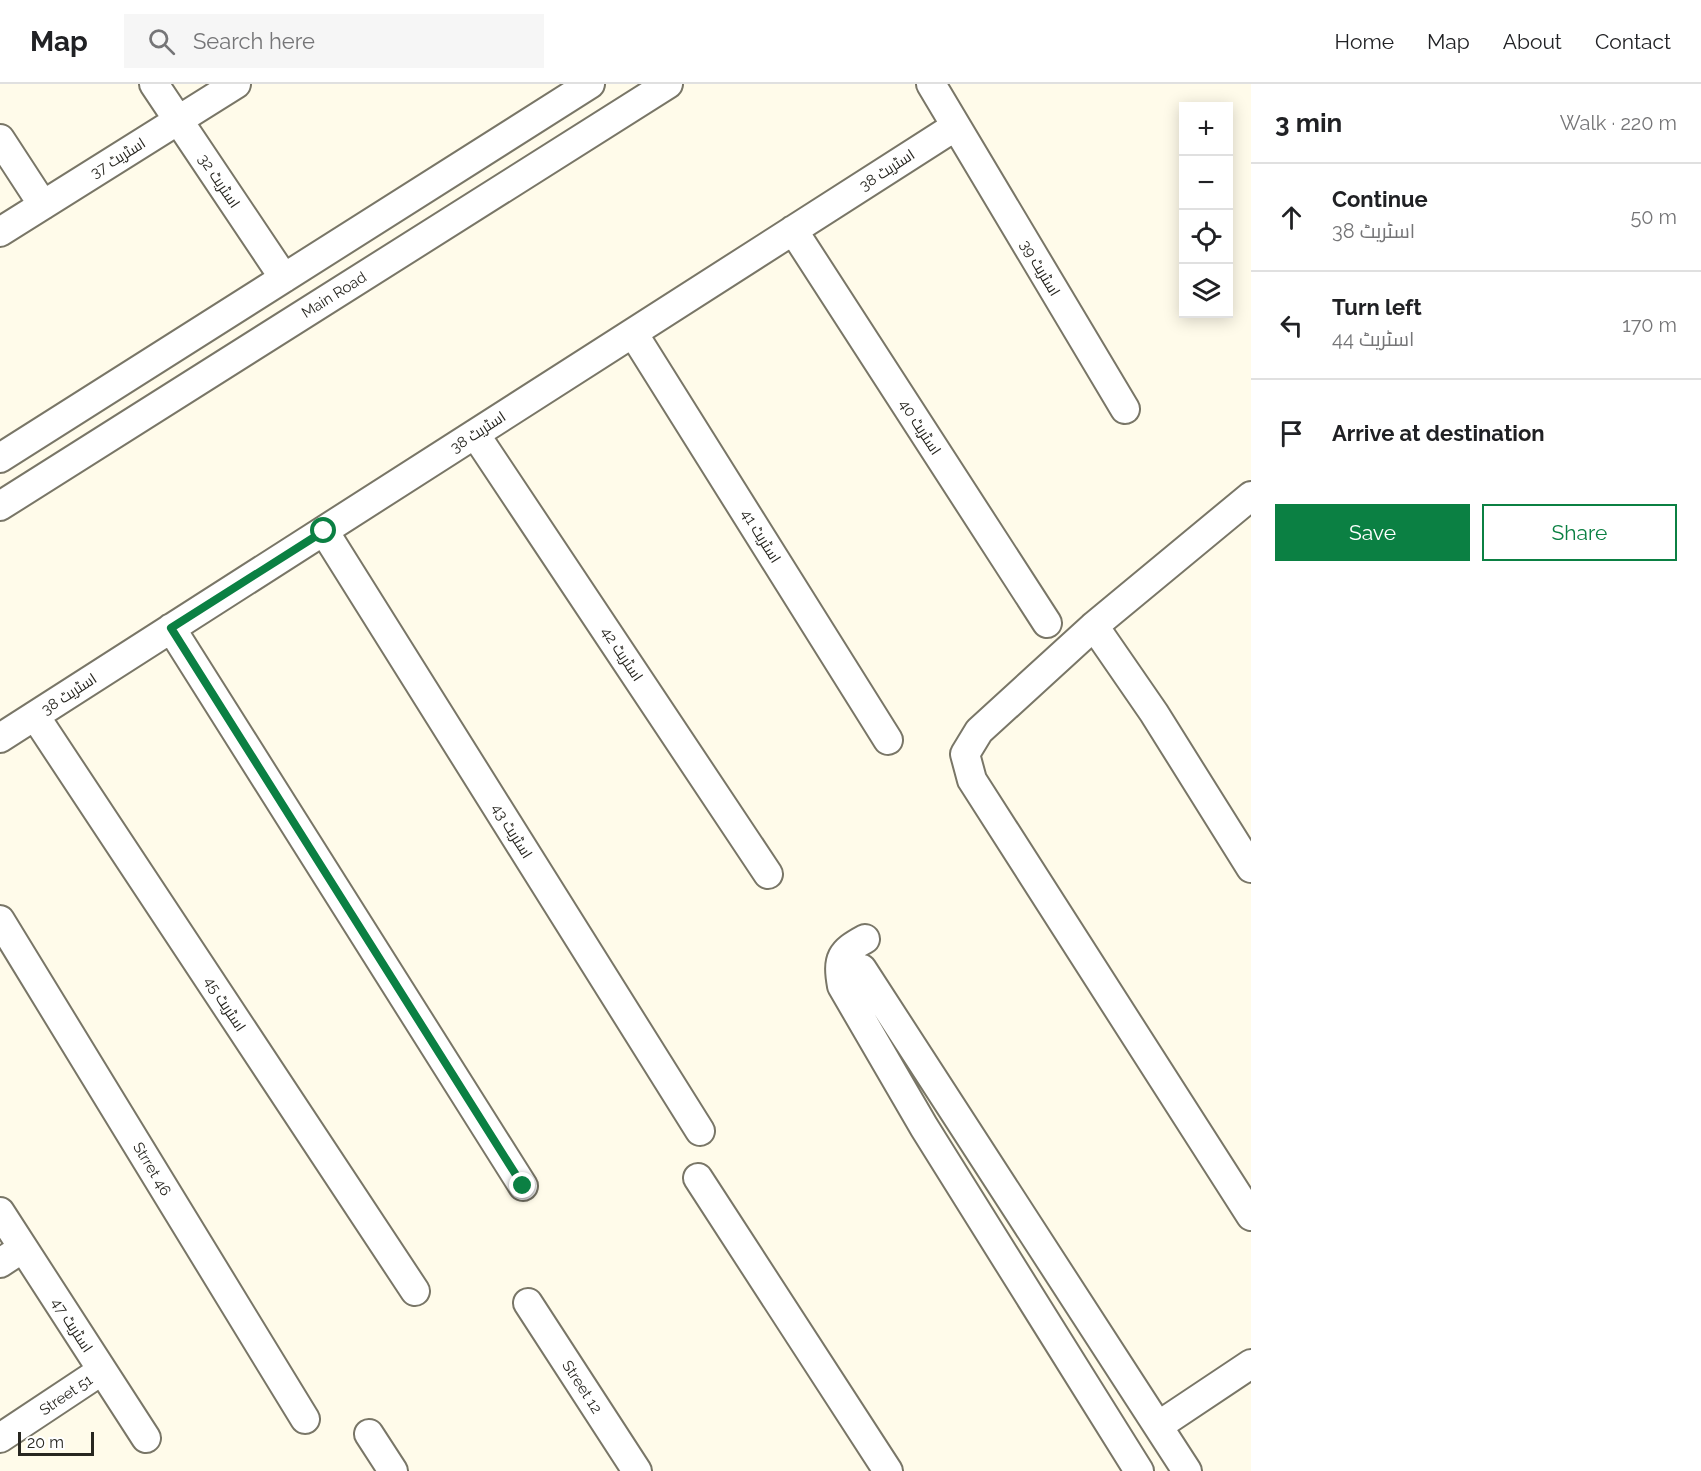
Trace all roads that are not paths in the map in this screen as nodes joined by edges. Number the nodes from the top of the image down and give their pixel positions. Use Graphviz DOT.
graph roads {
  1 [pos="154,84"];
  2 [pos="236,84"];
  3 [pos="590,84"];
  4 [pos="668,84"];
  5 [pos="930,84"];
  6 [pos="178,120"];
  7 [pos="956,126"];
  8 [pos="0,139"];
  9 [pos="43,205"];
  10 [pos="793,231"];
  11 [pos="0,232"];
  12 [pos="284,278"];
  13 [pos="633,333"];
  14 [pos="1125,409"];
  15 [pos="475,434"];
  16 [pos="0,458"];
  17 [pos="0,506"];
  18 [pos="1247,509"];
  19 [pos="324,531"];
  20 [pos="1047,623"];
  21 [pos="1094,626"];
  22 [pos="171,628"];
  23 [pos="35,716"];
  24 [pos="0,738"];
  25 [pos="888,740"];
  26 [pos="1251,868"];
  27 [pos="768,874"];
  28 [pos="0,920"];
  29 [pos="864,939"];
  30 [pos="862,969"];
  31 [pos="954,1112"];
  32 [pos="924,1127"];
  33 [pos="700,1131"];
  34 [pos="698,1178"];
  35 [pos="523,1186"];
  36 [pos="0,1212"];
  37 [pos="1251,1216"];
  38 [pos="12,1256"];
  39 [pos="415,1291"];
  40 [pos="528,1303"];
  41 [pos="1251,1364"];
  42 [pos="101,1371"];
  43 [pos="305,1419"];
  44 [pos="1158,1426"];
  45 [pos="369,1434"];
  46 [pos="0,1438"];
  47 [pos="146,1438"];
  48 [pos="393,1471"];
  49 [pos="637,1471"];
  50 [pos="888,1471"];
  51 [pos="1139,1471"];
  52 [pos="1187,1471"];
  1 -- 6 [label="street, اسٹریٹ 32"];
  2 -- 6 [label="street, اسٹریٹ 37"];
  3 -- 12 [label="street"];
  4 -- 17 [label="street, Main Road"];
  5 -- 7 [label="street, اسٹریٹ 39"];
  6 -- 9 [label="street, اسٹریٹ 37"];
  6 -- 12 [label="street, اسٹریٹ 32"];
  7 -- 10 [label="street, اسٹریٹ 38"];
  7 -- 14 [label="street, اسٹریٹ 39"];
  8 -- 9 [label="street"];
  9 -- 11 [label="street, اسٹریٹ 37"];
  10 -- 13 [label="street, اسٹریٹ 38"];
  10 -- 20 [label="street, اسٹریٹ 40"];
  12 -- 16 [label="street"];
  13 -- 15 [label="street, اسٹریٹ 38"];
  13 -- 25 [label="street, اسٹریٹ 41"];
  15 -- 19 [label="street, اسٹریٹ 38"];
  15 -- 27 [label="street, اسٹریٹ 42"];
  18 -- 21 [label="street"];
  19 -- 22 [label="street, اسٹریٹ 38"];
  19 -- 33 [label="street, اسٹریٹ 43"];
  21 -- 26 [label="street"];
  21 -- 37 [label="street"];
  22 -- 23 [label="street, اسٹریٹ 38"];
  22 -- 35 [label="street"];
  23 -- 24 [label="street, اسٹریٹ 38"];
  23 -- 39 [label="street, اسٹریٹ 45"];
  28 -- 43 [label="street, Strret 46"];
  29 -- 32 [label="street"];
  30 -- 31 [label="street"];
  31 -- 32 [label="street"];
  31 -- 44 [label="street"];
  32 -- 51 [label="street"];
  34 -- 50 [label="street"];
  36 -- 38 [label="street, اسٹریٹ 47"];
  38 -- 42 [label="street, اسٹریٹ 47"];
  40 -- 49 [label="street, Street 12"];
  41 -- 44 [label="street"];
  42 -- 46 [label="street, Street 51"];
  42 -- 47 [label="street, اسٹریٹ 47"];
  44 -- 52 [label="street"];
  45 -- 48 [label="street"];
}
